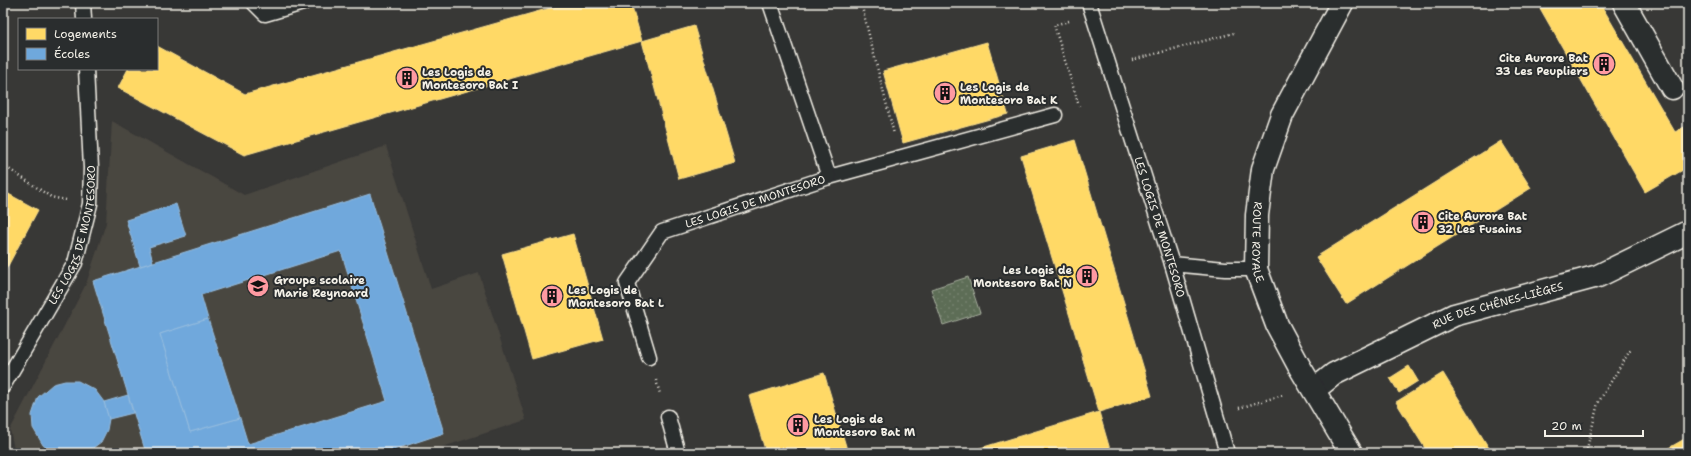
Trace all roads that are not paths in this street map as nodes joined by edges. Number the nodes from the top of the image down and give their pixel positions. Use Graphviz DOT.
graph roads {
  1 [pos="83,3"];
  2 [pos="254,3"];
  3 [pos="303,3"];
  4 [pos="770,3"];
  5 [pos="1342,3"];
  6 [pos="1624,3"];
  7 [pos="1091,9"];
  8 [pos="84,18"];
  9 [pos="86,70"];
  10 [pos="1672,88"];
  11 [pos="1055,115"];
  12 [pos="829,177"];
  13 [pos="1688,232"];
  14 [pos="1172,264"];
  15 [pos="1256,269"];
  16 [pos="649,357"];
  17 [pos="1311,385"];
  18 [pos="3,386"];
  19 [pos="668,417"];
  20 [pos="678,453"];
  21 [pos="1227,453"];
  22 [pos="1351,453"];
  1 -- 8 [label="lane"];
  2 -- 3 [label="lane"];
  4 -- 12 [label="lane, LES LOGIS DE MONTESORO"];
  5 -- 15 [label="street, ROUTE ROYALE"];
  6 -- 10 [label="street"];
  7 -- 14 [label="lane, LES LOGIS DE MONTESORO"];
  9 -- 18 [label="lane, LES LOGIS DE MONTESORO"];
  11 -- 12 [label="lane"];
  12 -- 16 [label="lane, LES LOGIS DE MONTESORO"];
  13 -- 17 [label="street, RUE DES CHÊNES-LIÈGES"];
  14 -- 15 [label="lane"];
  14 -- 21 [label="lane, LES LOGIS DE MONTESORO"];
  15 -- 17 [label="street, ROUTE ROYALE"];
  17 -- 22 [label="street, ROUTE ROYALE"];
  19 -- 20 [label="lane"];
}
